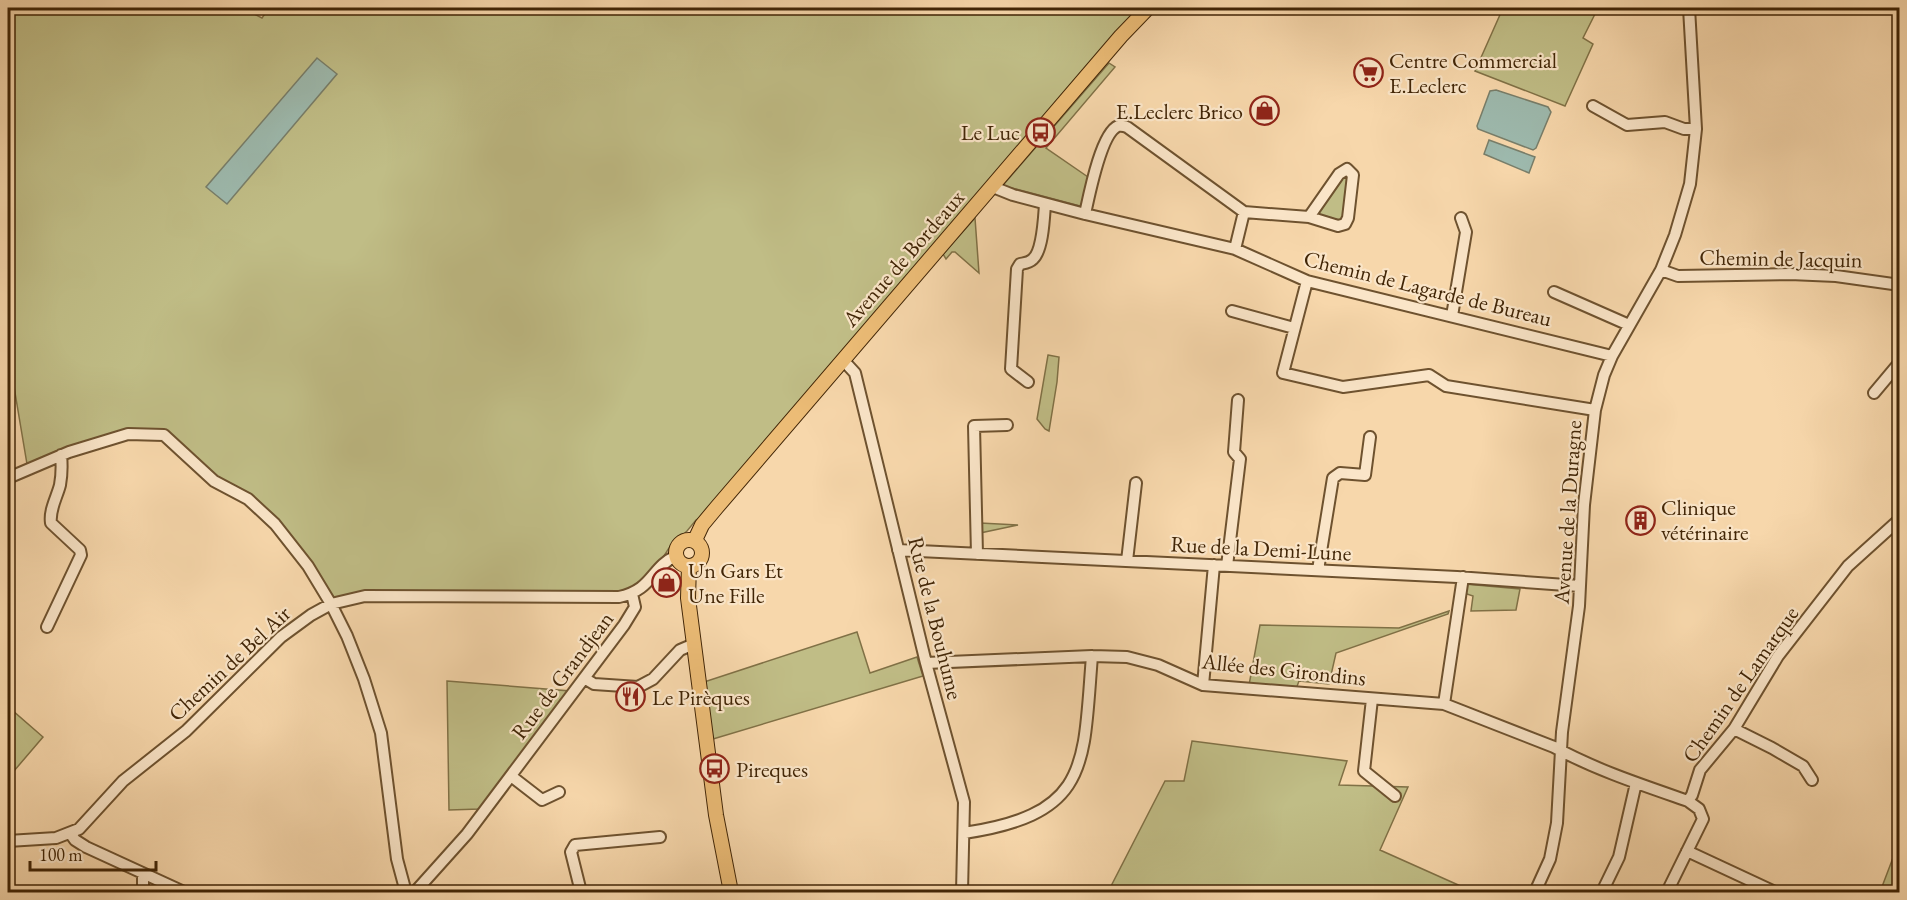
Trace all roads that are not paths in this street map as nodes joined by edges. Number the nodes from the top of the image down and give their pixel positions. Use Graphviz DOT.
graph roads {
  1 [pos="1689,8"];
  2 [pos="1148,10"];
  3 [pos="1593,106"];
  4 [pos="1696,129"];
  5 [pos="993,187"];
  6 [pos="1045,204"];
  7 [pos="1244,212"];
  8 [pos="1084,214"];
  9 [pos="1309,217"];
  10 [pos="1461,218"];
  11 [pos="1235,249"];
  12 [pos="1661,270"];
  13 [pos="1307,281"];
  14 [pos="1899,285"];
  15 [pos="1554,292"];
  16 [pos="1232,311"];
  17 [pos="1452,316"];
  18 [pos="1629,325"];
  19 [pos="1294,328"];
  20 [pos="1612,356"];
  21 [pos="843,360"];
  22 [pos="1899,362"];
  23 [pos="1028,382"];
  24 [pos="1874,393"];
  25 [pos="1238,400"];
  26 [pos="1594,410"];
  27 [pos="1007,425"];
  28 [pos="1370,437"];
  29 [pos="61,455"];
  30 [pos="8,478"];
  31 [pos="1136,483"];
  32 [pos="1899,519"];
  33 [pos="695,540"];
  34 [pos="898,550"];
  35 [pos="977,554"];
  36 [pos="676,556"];
  37 [pos="1126,561"];
  38 [pos="1214,565"];
  39 [pos="688,566"];
  40 [pos="1227,566"];
  41 [pos="1318,570"];
  42 [pos="1463,577"];
  43 [pos="1580,586"];
  44 [pos="632,594"];
  45 [pos="331,604"];
  46 [pos="47,627"];
  47 [pos="694,645"];
  48 [pos="1092,656"];
  49 [pos="926,663"];
  50 [pos="581,683"];
  51 [pos="1203,685"];
  52 [pos="1372,699"];
  53 [pos="1444,704"];
  54 [pos="1734,729"];
  55 [pos="1560,750"];
  56 [pos="512,776"];
  57 [pos="1812,780"];
  58 [pos="1636,783"];
  59 [pos="559,792"];
  60 [pos="1395,796"];
  61 [pos="1688,801"];
  62 [pos="70,833"];
  63 [pos="964,833"];
  64 [pos="660,837"];
  65 [pos="8,841"];
  66 [pos="1687,851"];
  67 [pos="143,874"];
  68 [pos="143,892"];
  69 [pos="184,892"];
  70 [pos="405,892"];
  71 [pos="415,892"];
  72 [pos="581,892"];
  73 [pos="732,892"];
  74 [pos="962,892"];
  75 [pos="1535,892"];
  76 [pos="1602,892"];
  77 [pos="1667,892"];
  78 [pos="1775,892"];
  1 -- 4 [label="street, Avenue de la Duragne"];
  2 -- 5 [label="main road, Avenue de Bordeaux"];
  3 -- 4 [label="street"];
  4 -- 12 [label="street, Avenue de la Duragne"];
  5 -- 6 [label="street, Chemin de Lagarde de Bureau"];
  5 -- 21 [label="main road, Avenue de Bordeaux"];
  6 -- 8 [label="street, Chemin de Lagarde de Bureau"];
  6 -- 23 [label="street"];
  7 -- 8 [label="street"];
  7 -- 9 [label="street"];
  7 -- 11 [label="street"];
  8 -- 11 [label="street, Chemin de Lagarde de Bureau"];
  9 -- 9 [label="street"];
  10 -- 17 [label="street"];
  11 -- 13 [label="street, Chemin de Lagarde de Bureau"];
  12 -- 14 [label="street, Chemin de Jacquin"];
  12 -- 18 [label="street, Avenue de la Duragne"];
  13 -- 17 [label="street, Chemin de Lagarde de Bureau"];
  13 -- 19 [label="street"];
  15 -- 18 [label="street"];
  16 -- 19 [label="street"];
  17 -- 20 [label="street, Chemin de Lagarde de Bureau"];
  18 -- 20 [label="street, Avenue de la Duragne"];
  19 -- 26 [label="street"];
  20 -- 26 [label="street, Avenue de la Duragne"];
  21 -- 33 [label="main road, Avenue de Bordeaux"];
  21 -- 34 [label="street, Rue de la Bouhume"];
  22 -- 24 [label="street"];
  25 -- 40 [label="street"];
  26 -- 43 [label="street, Avenue de la Duragne"];
  27 -- 35 [label="street"];
  28 -- 41 [label="street"];
  29 -- 30 [label="street"];
  29 -- 45 [label="street"];
  29 -- 46 [label="street"];
  31 -- 37 [label="street"];
  32 -- 54 [label="street, Chemin de Lamarque"];
  33 -- 36 [label="main road"];
  33 -- 39 [label="main road"];
  34 -- 35 [label="street, Rue de la Demi-Lune"];
  34 -- 49 [label="street, Rue de la Bouhume"];
  35 -- 37 [label="street, Rue de la Demi-Lune"];
  36 -- 39 [label="main road"];
  36 -- 44 [label="street"];
  37 -- 38 [label="street, Rue de la Demi-Lune"];
  38 -- 40 [label="street, Rue de la Demi-Lune"];
  38 -- 51 [label="street"];
  39 -- 47 [label="main road"];
  40 -- 41 [label="street, Rue de la Demi-Lune"];
  41 -- 42 [label="street, Rue de la Demi-Lune"];
  42 -- 43 [label="street, Rue de la Demi-Lune"];
  42 -- 53 [label="street"];
  43 -- 55 [label="street, Avenue de la Duragne"];
  44 -- 45 [label="street, Chemin de Bel Air"];
  44 -- 50 [label="street, Rue de Grandjean"];
  45 -- 62 [label="street, Chemin de Bel Air"];
  45 -- 70 [label="street"];
  47 -- 50 [label="street"];
  47 -- 73 [label="main road"];
  48 -- 49 [label="street, Allée des Girondins"];
  48 -- 51 [label="street, Allée des Girondins"];
  48 -- 63 [label="street"];
  49 -- 63 [label="street, Rue de la Bouhume"];
  50 -- 56 [label="street, Rue de Grandjean"];
  51 -- 52 [label="street, Allée des Girondins"];
  52 -- 53 [label="street, Allée des Girondins"];
  52 -- 60 [label="street"];
  53 -- 55 [label="street, Allée des Girondins"];
  54 -- 57 [label="street"];
  54 -- 61 [label="street, Chemin de Lamarque"];
  55 -- 58 [label="street"];
  55 -- 75 [label="street, Avenue de la Duragne"];
  56 -- 59 [label="street"];
  56 -- 71 [label="street, Rue de Grandjean"];
  58 -- 61 [label="street"];
  58 -- 76 [label="street"];
  61 -- 66 [label="street"];
  62 -- 65 [label="street, Chemin de Bel Air"];
  62 -- 67 [label="street"];
  63 -- 74 [label="street, Rue de la Bouhume"];
  64 -- 72 [label="street"];
  66 -- 77 [label="street"];
  66 -- 78 [label="street"];
  67 -- 68 [label="street"];
  67 -- 69 [label="street"];
}
